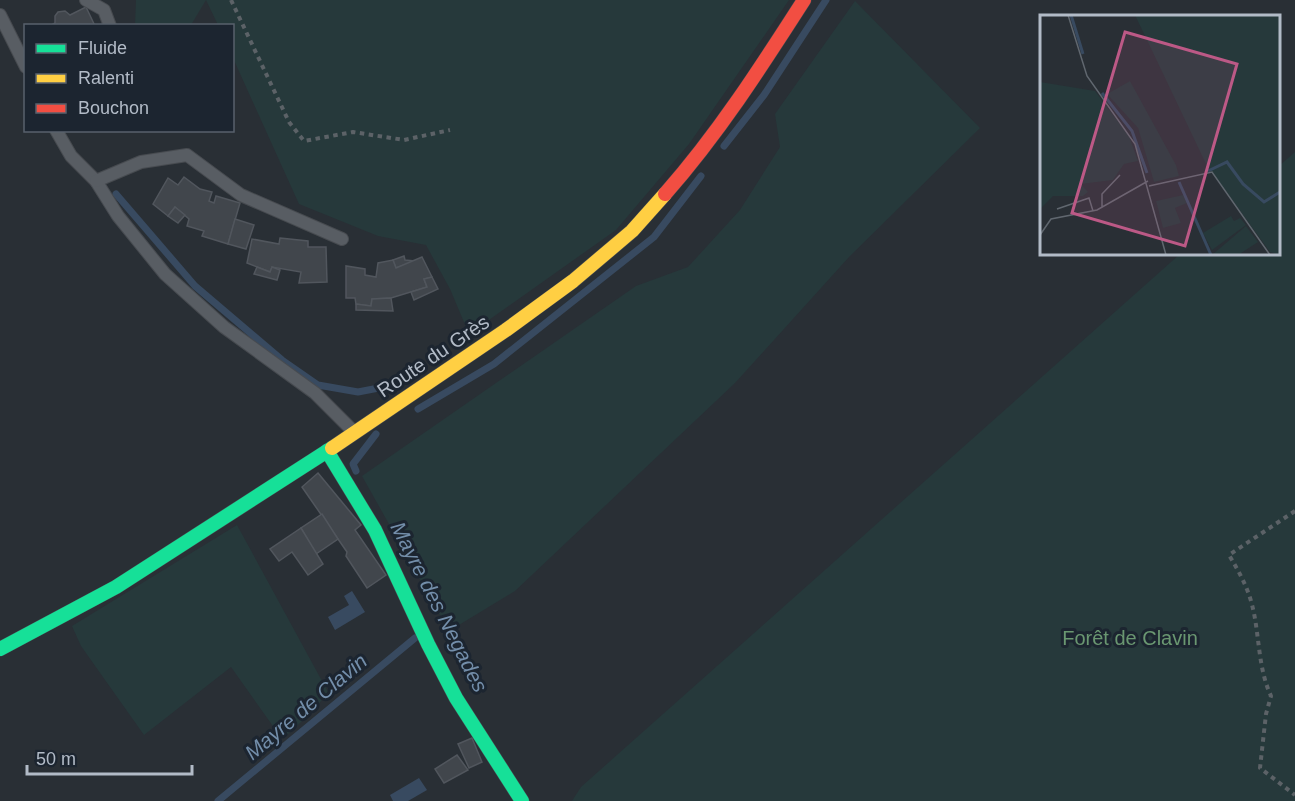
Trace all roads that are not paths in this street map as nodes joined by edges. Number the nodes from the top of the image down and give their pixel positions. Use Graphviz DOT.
graph roads {
  1 [pos="86,0"];
  2 [pos="804,0"];
  3 [pos="0,15"];
  4 [pos="109,24"];
  5 [pos="24,63"];
  6 [pos="57,132"];
  7 [pos="96,182"];
  8 [pos="342,239"];
  9 [pos="355,433"];
  10 [pos="327,451"];
  11 [pos="0,648"];
  12 [pos="522,801"];
  1 -- 4 [label="lane"];
  2 -- 9 [label="street, Route du Grès"];
  3 -- 5 [label="lane"];
  6 -- 7 [label="lane"];
  7 -- 8 [label="lane"];
  7 -- 9 [label="lane"];
  9 -- 10 [label="street, Route du Grès"];
  10 -- 11 [label="street, Route du Grès"];
  10 -- 12 [label="street"];
}
